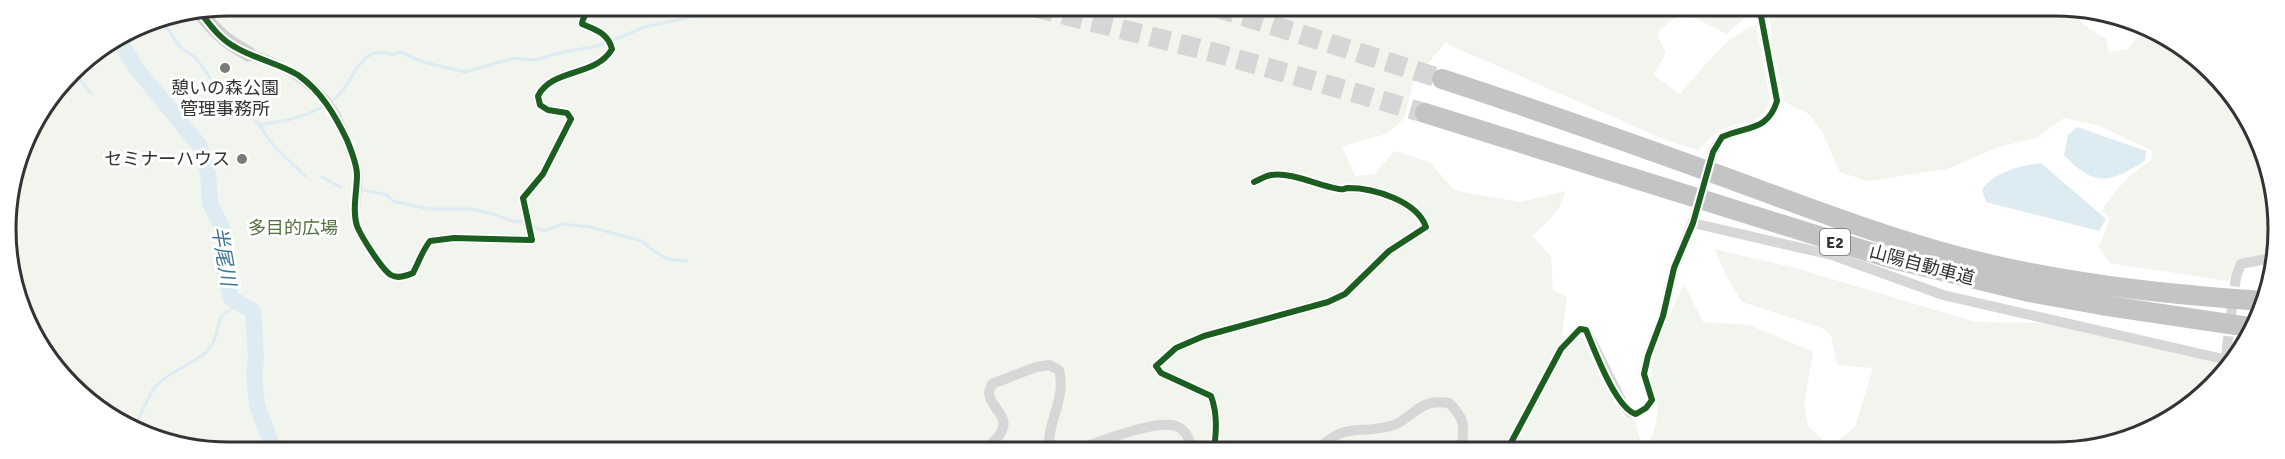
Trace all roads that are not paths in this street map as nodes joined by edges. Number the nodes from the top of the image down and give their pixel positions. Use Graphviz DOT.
graph roads {
  1 [pos="585,16"];
  2 [pos="1761,16"];
  3 [pos="204,18"];
  4 [pos="249,54"];
  5 [pos="1442,79"];
  6 [pos="1425,113"];
  7 [pos="1254,182"];
  8 [pos="1694,221"];
  9 [pos="2267,259"];
  10 [pos="2236,277"];
  11 [pos="2256,300"];
  12 [pos="2246,326"];
  13 [pos="2228,346"];
  14 [pos="2228,354"];
  15 [pos="2223,360"];
  16 [pos="992,442"];
  17 [pos="1050,442"];
  18 [pos="1101,442"];
  19 [pos="1191,442"];
  20 [pos="1215,442"];
  21 [pos="1325,442"];
  22 [pos="1462,442"];
  23 [pos="1511,442"];
  1 -- 4 [label="street"];
  2 -- 8 [label="street, bridge"];
  3 -- 4 [label="street"];
  5 -- 11 [label="highway, 山陽自動車道 / E2"];
  6 -- 12 [label="highway, 山陽自動車道 / E2"];
  7 -- 20 [label="street"];
  8 -- 15 [label="street"];
  8 -- 23 [label="street"];
  9 -- 10 [label="street"];
  13 -- 14 [label="street"];
  16 -- 17 [label="street"];
  18 -- 19 [label="street"];
  21 -- 22 [label="street"];
}
